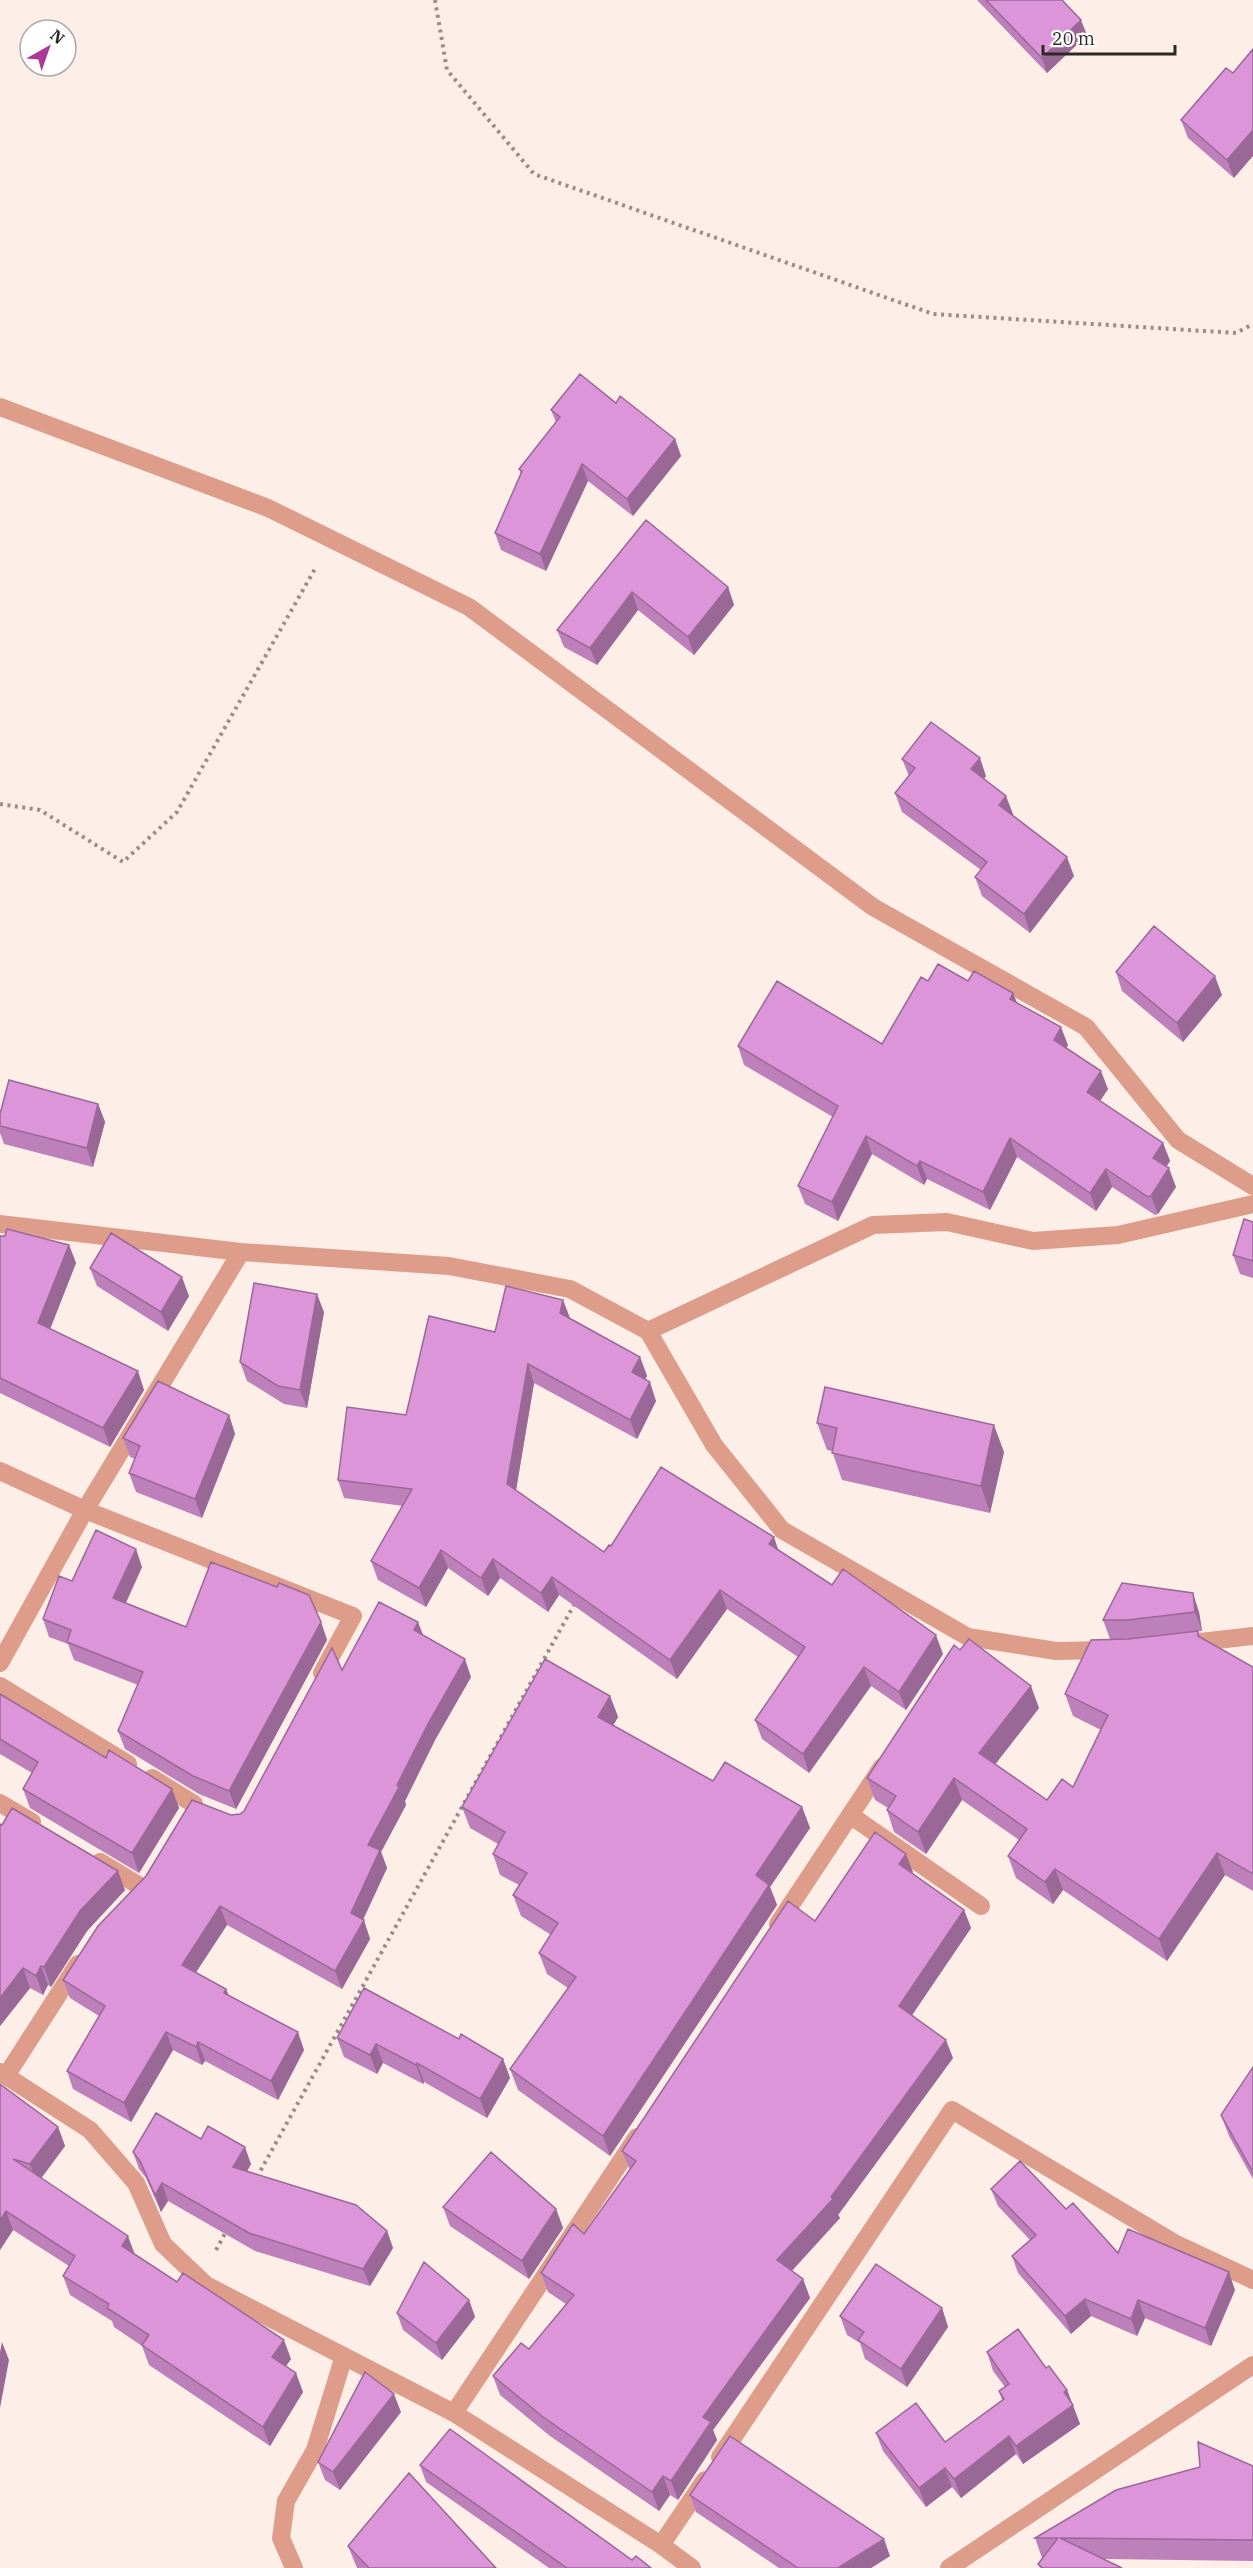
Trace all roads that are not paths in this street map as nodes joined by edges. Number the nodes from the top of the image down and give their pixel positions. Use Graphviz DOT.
graph roads {
  1 [pos="0,407"];
  2 [pos="1253,1186"];
  3 [pos="1253,1204"];
  4 [pos="0,1224"];
  5 [pos="241,1252"];
  6 [pos="648,1331"];
  7 [pos="0,1471"];
  8 [pos="85,1510"];
  9 [pos="968,1636"];
  10 [pos="1253,1636"];
  11 [pos="1170,1646"];
  12 [pos="1123,1650"];
  13 [pos="955,1656"];
  14 [pos="0,1663"];
  15 [pos="0,1686"];
  16 [pos="314,1689"];
  17 [pos="889,1756"];
  18 [pos="0,1803"];
  19 [pos="194,1804"];
  20 [pos="213,1812"];
  21 [pos="850,1815"];
  22 [pos="183,1823"];
  23 [pos="51,1834"];
  24 [pos="82,1852"];
  25 [pos="154,1870"];
  26 [pos="143,1888"];
  27 [pos="128,1905"];
  28 [pos="981,1906"];
  29 [pos="771,1935"];
  30 [pos="90,1947"];
  31 [pos="3,2074"];
  32 [pos="645,2124"];
  33 [pos="1253,2280"];
  34 [pos="344,2356"];
  35 [pos="1253,2365"];
  36 [pos="454,2413"];
  37 [pos="661,2545"];
  38 [pos="294,2568"];
  39 [pos="692,2568"];
  40 [pos="949,2568"];
  1 -- 2 [label="street"];
  3 -- 6 [label="street"];
  4 -- 5 [label="street"];
  5 -- 6 [label="street"];
  5 -- 8 [label="street"];
  6 -- 9 [label="street"];
  7 -- 8 [label="street"];
  8 -- 14 [label="street"];
  8 -- 16 [label="street"];
  9 -- 12 [label="street"];
  9 -- 13 [label="street"];
  10 -- 11 [label="street"];
  15 -- 19 [label="street"];
  17 -- 21 [label="street"];
  18 -- 23 [label="street"];
  19 -- 20 [label="street"];
  19 -- 22 [label="street"];
  21 -- 28 [label="street"];
  21 -- 29 [label="street"];
  24 -- 26 [label="street"];
  25 -- 26 [label="street"];
  26 -- 27 [label="street"];
  30 -- 31 [label="street"];
  31 -- 34 [label="street"];
  32 -- 36 [label="street"];
  33 -- 37 [label="street"];
  34 -- 36 [label="street"];
  34 -- 38 [label="street"];
  35 -- 40 [label="street"];
  36 -- 37 [label="street"];
  37 -- 39 [label="street"];
}
